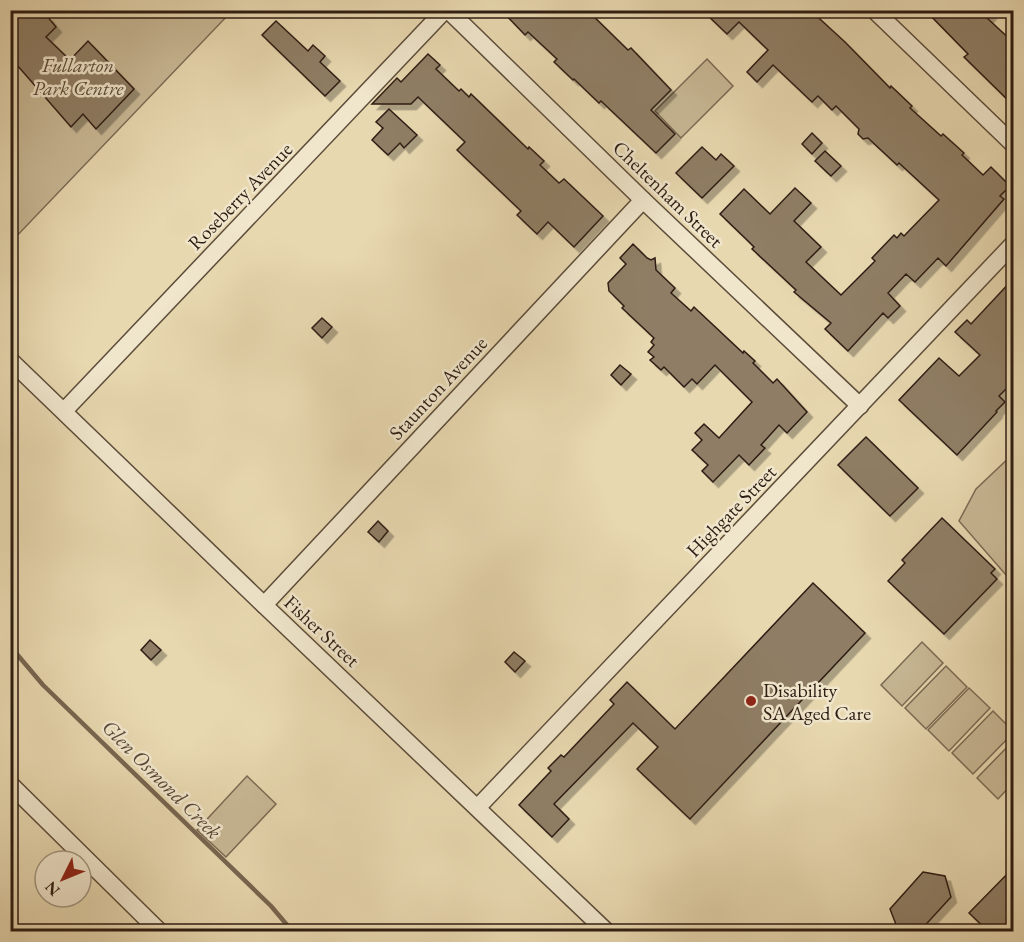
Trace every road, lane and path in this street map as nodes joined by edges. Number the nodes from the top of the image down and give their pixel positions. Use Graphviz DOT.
graph roads {
  1 [pos="446,10"];
  2 [pos="874,10"];
  3 [pos="1014,145"];
  4 [pos="643,200"];
  5 [pos="1014,243"];
  6 [pos="10,360"];
  7 [pos="860,406"];
  8 [pos="64,411"];
  9 [pos="264,604"];
  10 [pos="10,784"];
  11 [pos="478,807"];
  12 [pos="159,932"];
  13 [pos="607,932"];
  1 -- 4 [label="street, Cheltenham Street"];
  1 -- 8 [label="street, Roseberry Avenue"];
  2 -- 3 [label="street"];
  4 -- 7 [label="street, Cheltenham Street"];
  4 -- 9 [label="street, Staunton Avenue"];
  5 -- 7 [label="street, Highgate Street"];
  6 -- 8 [label="street, Fisher Street"];
  7 -- 11 [label="street, Highgate Street"];
  8 -- 9 [label="street, Fisher Street"];
  9 -- 11 [label="street, Fisher Street"];
  10 -- 12 [label="street"];
  11 -- 13 [label="street, Fisher Street"];
}
